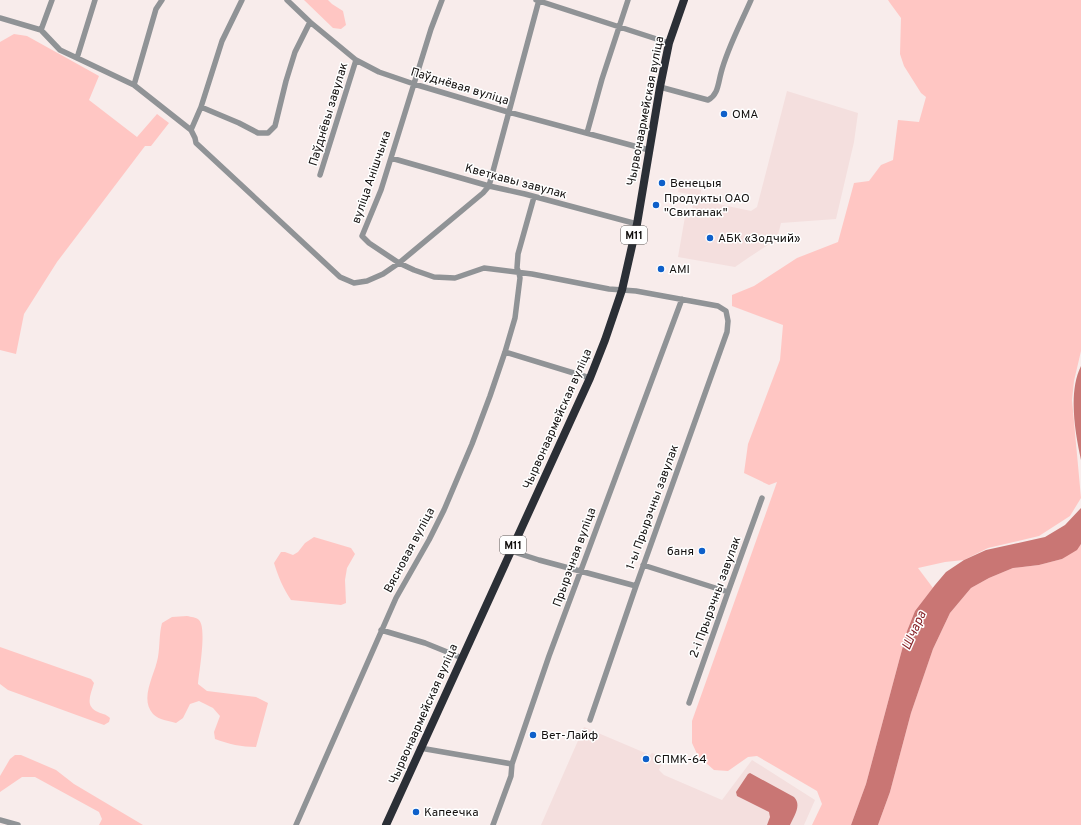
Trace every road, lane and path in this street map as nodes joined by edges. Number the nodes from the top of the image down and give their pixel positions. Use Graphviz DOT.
graph roads {
  1 [pos="52,0"];
  2 [pos="95,0"];
  3 [pos="162,0"];
  4 [pos="242,0"];
  5 [pos="287,0"];
  6 [pos="442,0"];
  7 [pos="538,0"];
  8 [pos="628,0"];
  9 [pos="684,0"];
  10 [pos="751,0"];
  11 [pos="0,18"];
  12 [pos="310,22"];
  13 [pos="619,28"];
  14 [pos="41,30"];
  15 [pos="669,43"];
  16 [pos="77,58"];
  17 [pos="356,60"];
  18 [pos="414,84"];
  19 [pos="134,85"];
  20 [pos="660,87"];
  21 [pos="201,106"];
  22 [pos="508,112"];
  23 [pos="191,130"];
  24 [pos="587,133"];
  25 [pos="649,150"];
  26 [pos="391,158"];
  27 [pos="320,175"];
  28 [pos="489,186"];
  29 [pos="534,197"];
  30 [pos="636,224"];
  31 [pos="399,263"];
  32 [pos="520,275"];
  33 [pos="622,290"];
  34 [pos="682,299"];
  35 [pos="718,306"];
  36 [pos="505,352"];
  37 [pos="590,378"];
  38 [pos="762,498"];
  39 [pos="511,551"];
  40 [pos="643,565"];
  41 [pos="581,572"];
  42 [pos="636,586"];
  43 [pos="728,592"];
  44 [pos="381,630"];
  45 [pos="462,658"];
  46 [pos="689,703"];
  47 [pos="590,720"];
  48 [pos="420,748"];
  49 [pos="512,764"];
  50 [pos="0,820"];
  51 [pos="18,825"];
  52 [pos="296,825"];
  53 [pos="386,825"];
  54 [pos="493,825"];
  1 -- 14 [label="street"];
  2 -- 16 [label="street"];
  3 -- 19 [label="street"];
  4 -- 21 [label="street"];
  5 -- 12 [label="street, Паўднёвая вуліца"];
  6 -- 18 [label="street, вуліца Анішчыка"];
  7 -- 13 [label="street"];
  7 -- 22 [label="street"];
  8 -- 13 [label="street"];
  9 -- 15 [label="highway, Чырвонаармейская вуліца / М11"];
  10 -- 20 [label="street"];
  11 -- 14 [label="street"];
  12 -- 17 [label="street, Паўднёвая вуліца"];
  12 -- 21 [label="street"];
  13 -- 15 [label="street"];
  13 -- 24 [label="street"];
  14 -- 16 [label="street"];
  15 -- 20 [label="highway, Чырвонаармейская вуліца / М11"];
  16 -- 19 [label="street"];
  17 -- 18 [label="street, Паўднёвая вуліца"];
  17 -- 27 [label="street, Паўднёвы завулак"];
  18 -- 22 [label="street, Паўднёвая вуліца"];
  18 -- 26 [label="street, вуліца Анішчыка"];
  19 -- 23 [label="street"];
  20 -- 25 [label="highway, Чырвонаармейская вуліца / М11"];
  21 -- 23 [label="street"];
  22 -- 24 [label="street, Паўднёвая вуліца"];
  22 -- 28 [label="street"];
  23 -- 31 [label="street"];
  24 -- 25 [label="street, Паўднёвая вуліца"];
  25 -- 30 [label="highway, Чырвонаармейская вуліца / М11"];
  26 -- 28 [label="street, Кветкавы завулак"];
  26 -- 31 [label="street, вуліца Анішчыка"];
  28 -- 29 [label="street, Кветкавы завулак"];
  28 -- 31 [label="street"];
  29 -- 30 [label="street, Кветкавы завулак"];
  29 -- 32 [label="street, Вясновая вуліца"];
  30 -- 33 [label="highway, Чырвонаармейская вуліца / М11"];
  31 -- 32 [label="street, вуліца Анішчыка"];
  32 -- 33 [label="street, вуліца Анішчыка"];
  32 -- 36 [label="street, Вясновая вуліца"];
  33 -- 34 [label="street, вуліца Анішчыка"];
  33 -- 37 [label="highway, Чырвонаармейская вуліца / М11"];
  34 -- 35 [label="street, вуліца Анішчыка"];
  34 -- 41 [label="street, Прырэчная вуліца"];
  35 -- 40 [label="street, 1-ы Прырэчны завулак"];
  36 -- 37 [label="street"];
  36 -- 44 [label="street, Вясновая вуліца"];
  37 -- 39 [label="highway, Чырвонаармейская вуліца / М11"];
  38 -- 43 [label="street, 2-і Прырэчны завулак"];
  39 -- 41 [label="street"];
  39 -- 45 [label="highway, Чырвонаармейская вуліца / М11"];
  40 -- 42 [label="street, 1-ы Прырэчны завулак"];
  40 -- 43 [label="street"];
  41 -- 42 [label="street"];
  41 -- 49 [label="street, Прырэчная вуліца"];
  42 -- 47 [label="street, 1-ы Прырэчны завулак"];
  43 -- 46 [label="street, 2-і Прырэчны завулак"];
  44 -- 45 [label="street"];
  44 -- 52 [label="street, Вясновая вуліца"];
  45 -- 48 [label="highway, Чырвонаармейская вуліца / М11"];
  48 -- 49 [label="street"];
  48 -- 53 [label="highway, Чырвонаармейская вуліца / М11"];
  49 -- 54 [label="street, Прырэчная вуліца"];
  50 -- 51 [label="street"];
}
